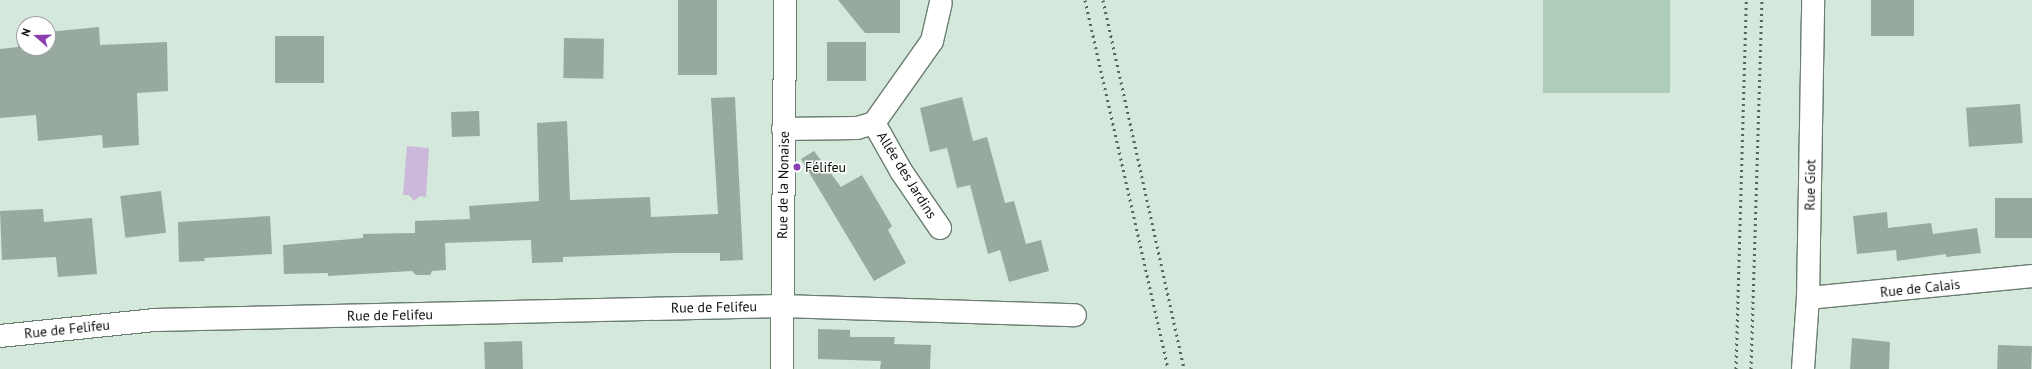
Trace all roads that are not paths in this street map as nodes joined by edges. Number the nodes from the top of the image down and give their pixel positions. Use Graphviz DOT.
graph roads {
  1 [pos="785,0"];
  2 [pos="1813,0"];
  3 [pos="941,3"];
  4 [pos="874,123"];
  5 [pos="784,129"];
  6 [pos="940,228"];
  7 [pos="2032,276"];
  8 [pos="1808,298"];
  9 [pos="781,306"];
  10 [pos="1075,315"];
  11 [pos="0,336"];
  12 [pos="782,369"];
  13 [pos="1803,369"];
  1 -- 5 [label="street, Rue de la Nonaise"];
  2 -- 8 [label="street, Rue Giot"];
  3 -- 4 [label="street, Allée des Jardins"];
  4 -- 5 [label="street, Allée des Jardins"];
  4 -- 6 [label="street, Allée des Jardins"];
  5 -- 9 [label="street, Rue de la Nonaise"];
  7 -- 8 [label="street, Rue de Calais"];
  8 -- 13 [label="street, Rue Giot"];
  9 -- 10 [label="street, Rue de Felifeu"];
  9 -- 11 [label="street, Rue de Felifeu"];
  9 -- 12 [label="street, Rue de la Nonaise"];
}
